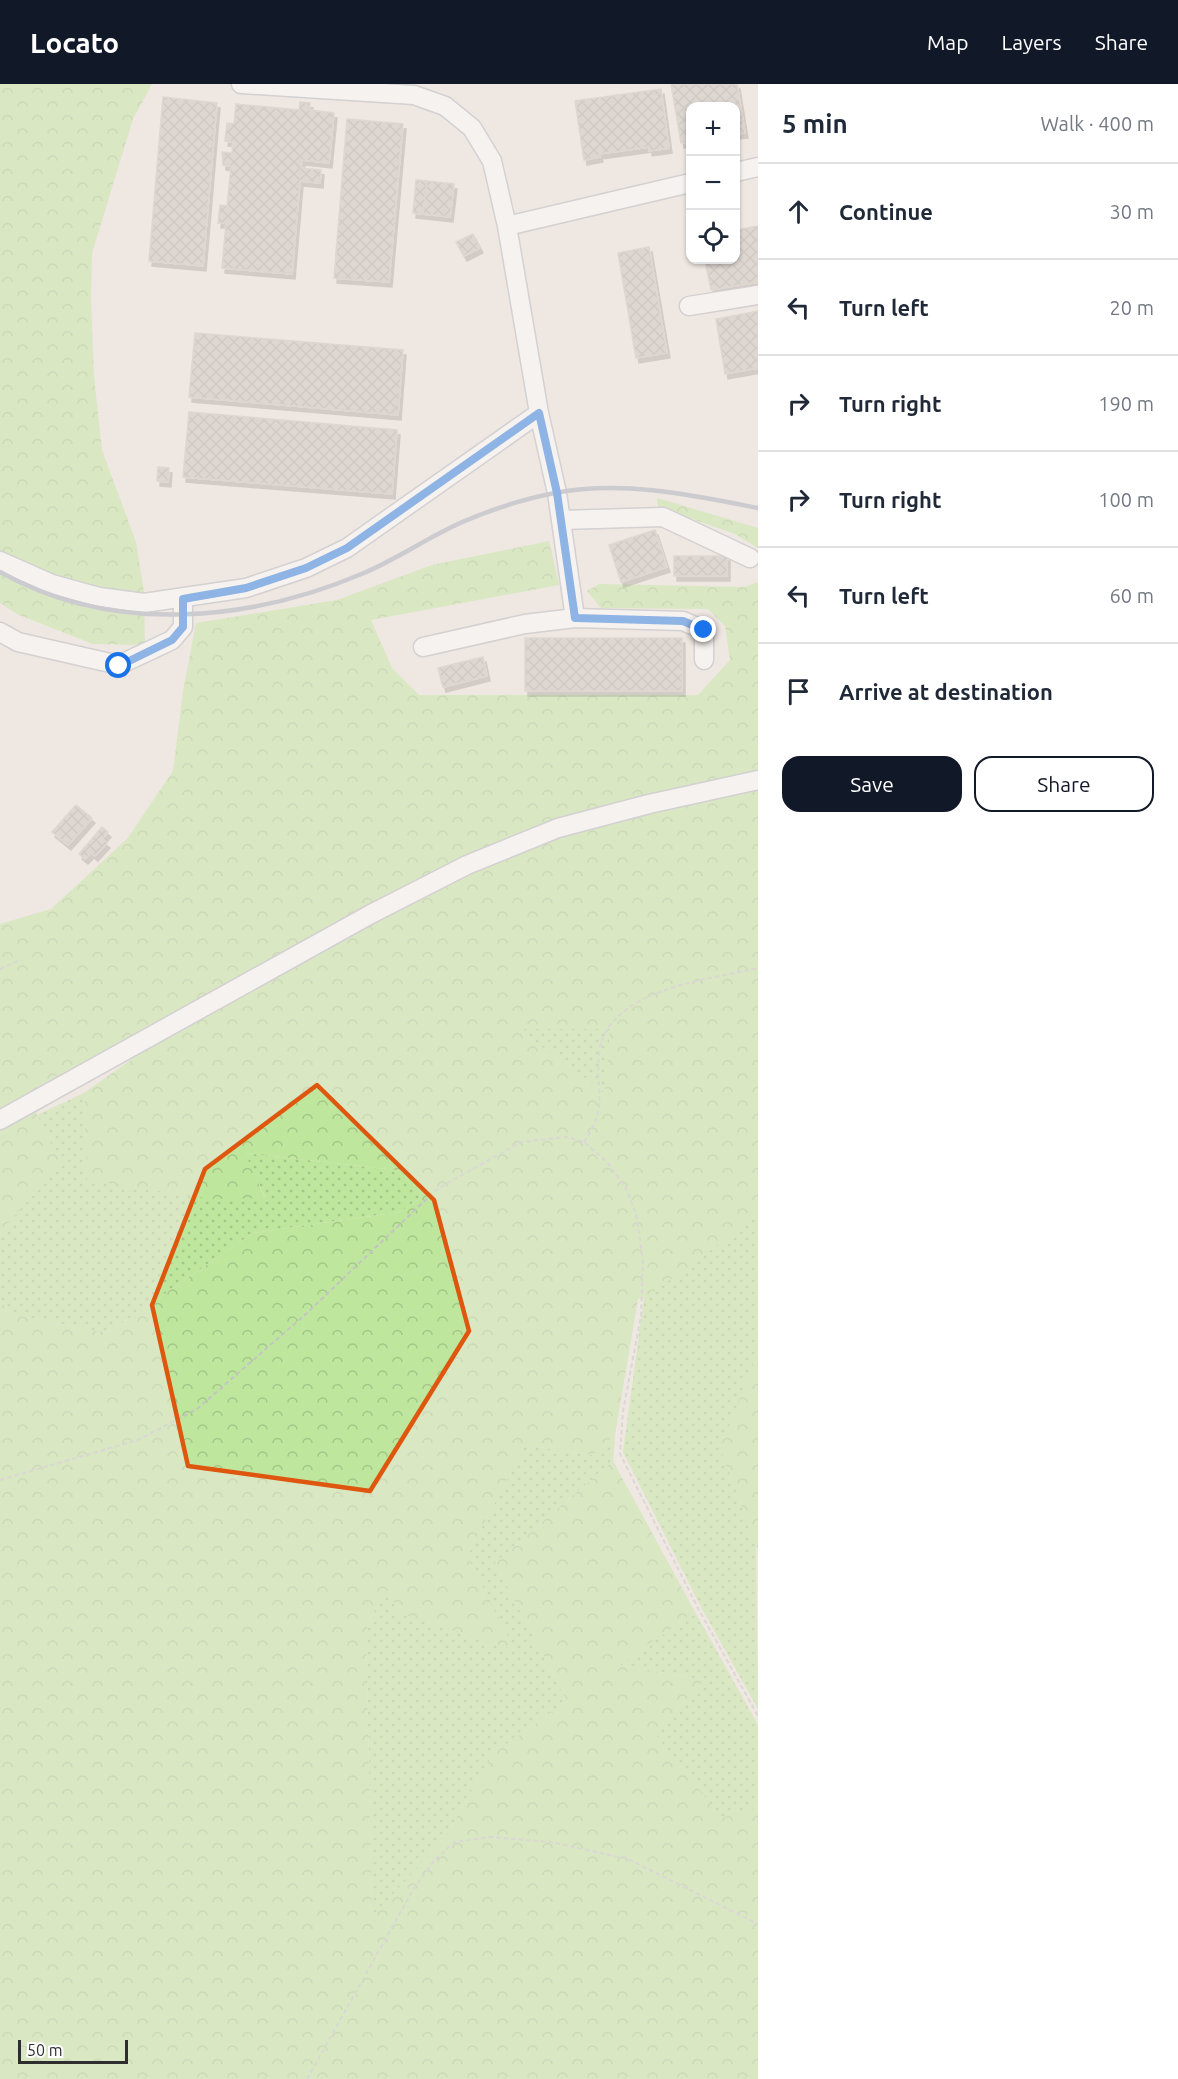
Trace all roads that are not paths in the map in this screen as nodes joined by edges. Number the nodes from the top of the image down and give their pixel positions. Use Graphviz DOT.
graph roads {
  1 [pos="241,84"];
  2 [pos="758,167"];
  3 [pos="740,171"];
  4 [pos="686,184"];
  5 [pos="507,226"];
  6 [pos="758,295"];
  7 [pos="689,306"];
  8 [pos="539,413"];
  9 [pos="561,520"];
  10 [pos="750,558"];
  11 [pos="0,561"];
  12 [pos="183,599"];
  13 [pos="575,618"];
  14 [pos="0,632"];
  15 [pos="423,647"];
  16 [pos="705,660"];
  17 [pos="758,780"];
  18 [pos="0,1120"];
  1 -- 5 [label="street"];
  2 -- 3 [label="street"];
  4 -- 5 [label="street"];
  5 -- 8 [label="street"];
  6 -- 7 [label="street"];
  8 -- 9 [label="street"];
  8 -- 12 [label="street"];
  9 -- 10 [label="street"];
  9 -- 13 [label="street"];
  11 -- 12 [label="street"];
  12 -- 14 [label="street"];
  13 -- 15 [label="street"];
  13 -- 16 [label="street"];
  17 -- 18 [label="street"];
}
